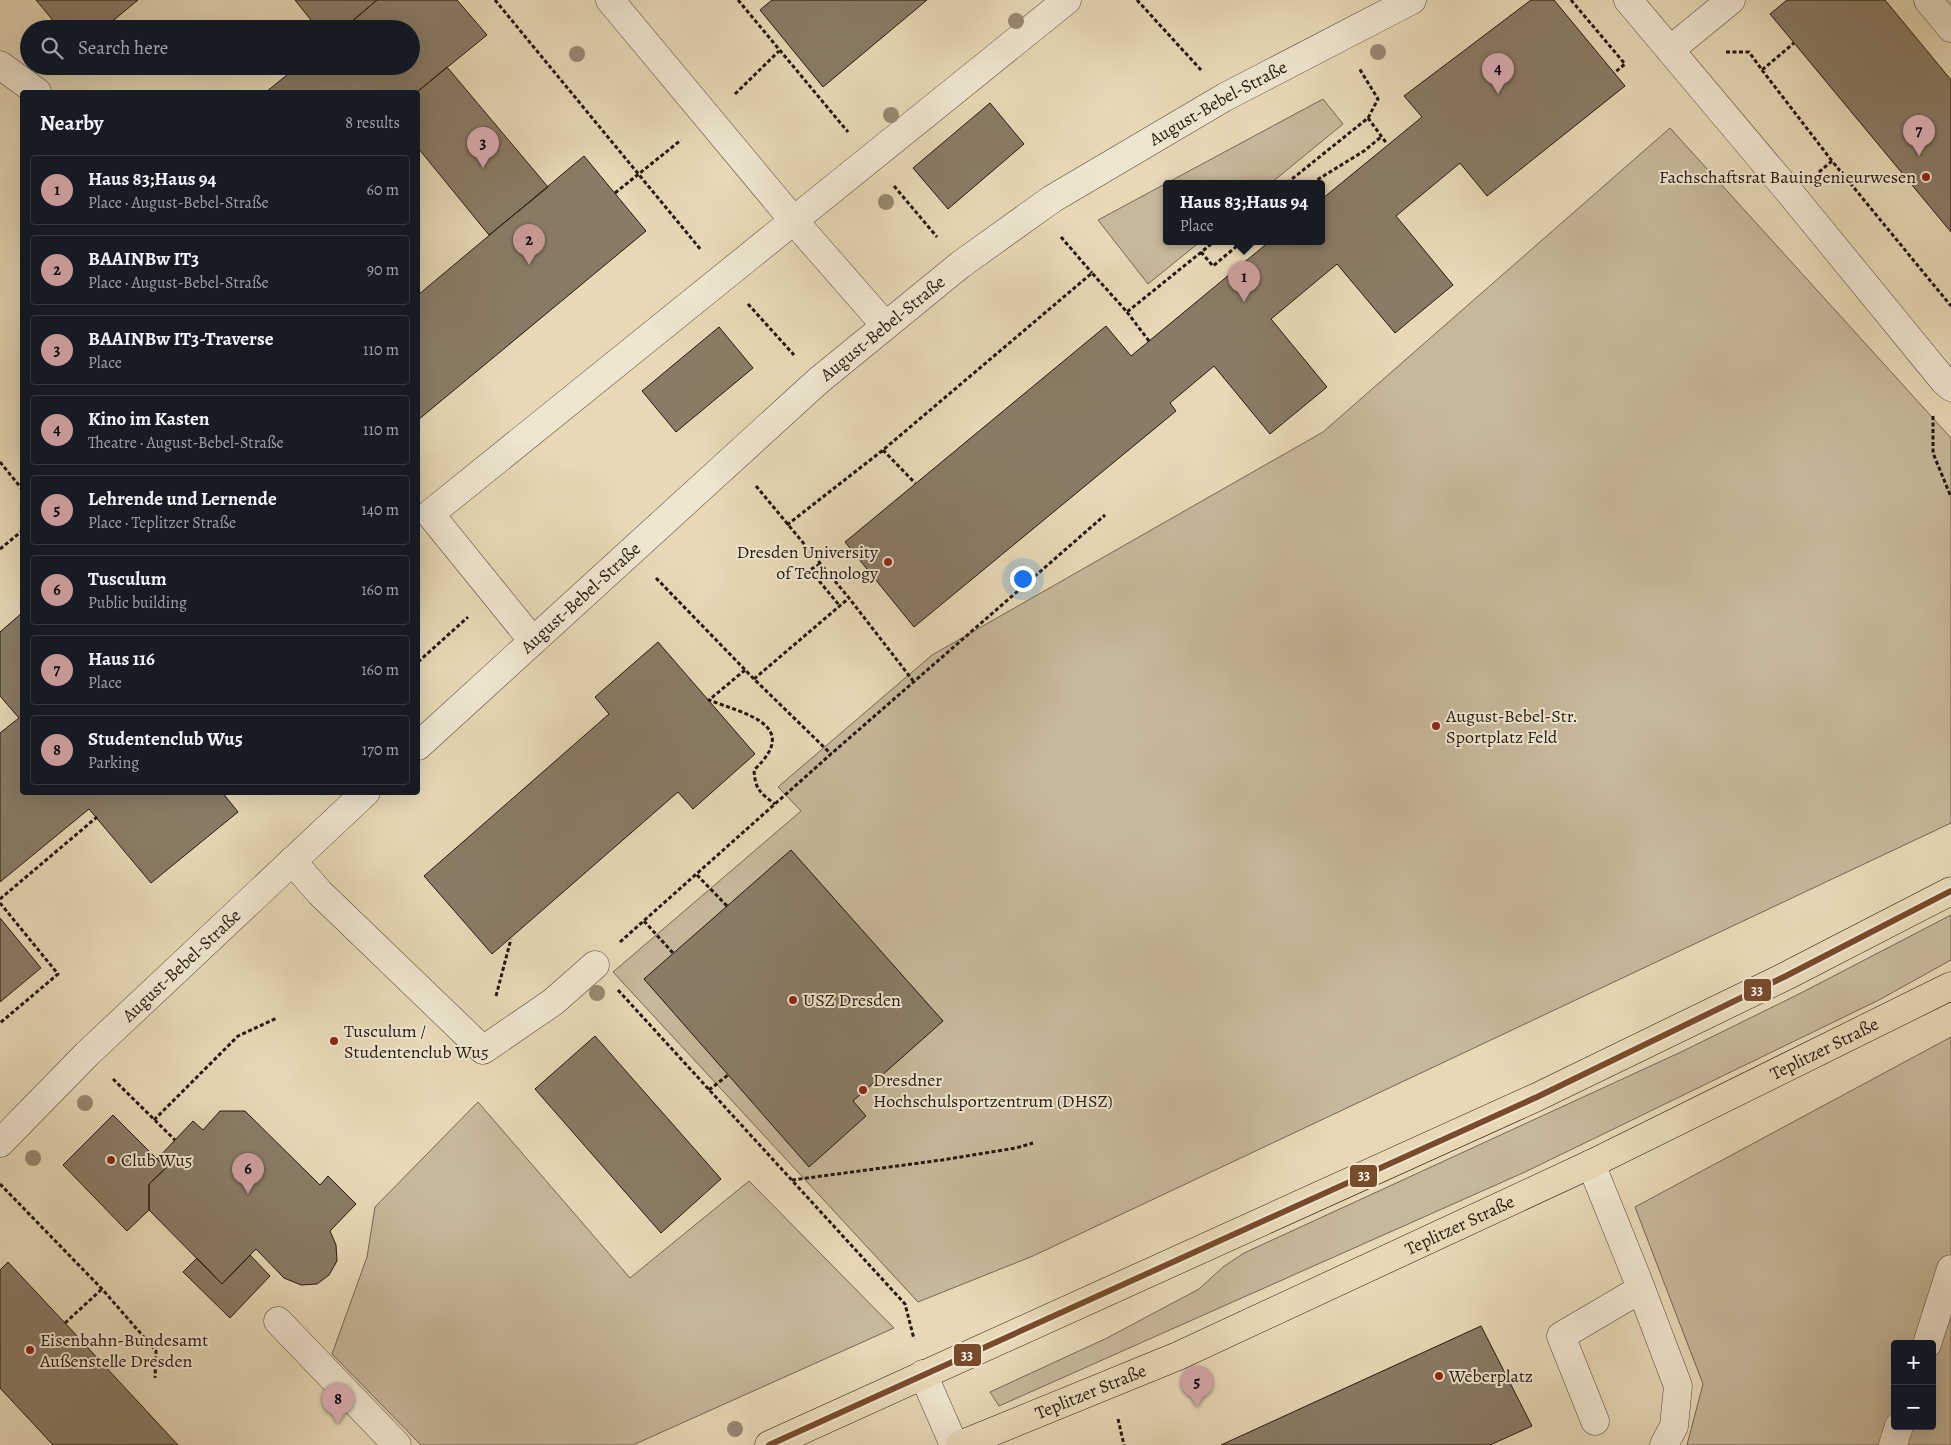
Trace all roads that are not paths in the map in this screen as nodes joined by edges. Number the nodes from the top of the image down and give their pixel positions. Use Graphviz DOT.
graph roads {
  1 [pos="610,0"];
  2 [pos="1067,0"];
  3 [pos="1412,0"];
  4 [pos="1629,0"];
  5 [pos="1732,0"];
  6 [pos="1928,0"];
  7 [pos="1951,28"];
  8 [pos="1670,50"];
  9 [pos="0,65"];
  10 [pos="35,90"];
  11 [pos="794,220"];
  12 [pos="885,325"];
  13 [pos="1947,384"];
  14 [pos="424,506"];
  15 [pos="533,641"];
  16 [pos="420,744"];
  17 [pos="363,795"];
  18 [pos="292,862"];
  19 [pos="1951,891"];
  20 [pos="595,964"];
  21 [pos="1951,986"];
  22 [pos="0,1143"];
  23 [pos="1591,1164"];
  24 [pos="1951,1269"];
  25 [pos="1641,1289"];
  26 [pos="278,1321"];
  27 [pos="1927,1340"];
  28 [pos="923,1374"];
  29 [pos="1595,1421"];
  30 [pos="1898,1430"];
  31 [pos="397,1445"];
  32 [pos="769,1445"];
  33 [pos="954,1445"];
  34 [pos="960,1445"];
  35 [pos="1664,1445"];
  36 [pos="1893,1445"];
  1 -- 11 [label="street"];
  2 -- 11 [label="street"];
  3 -- 12 [label="street, August-Bebel-Straße"];
  4 -- 8 [label="street"];
  5 -- 8 [label="street"];
  6 -- 7 [label="street"];
  8 -- 13 [label="street"];
  9 -- 10 [label="street"];
  11 -- 12 [label="street"];
  11 -- 14 [label="street"];
  12 -- 15 [label="street, August-Bebel-Straße"];
  14 -- 15 [label="street"];
  15 -- 16 [label="street, August-Bebel-Straße"];
  17 -- 18 [label="street, August-Bebel-Straße"];
  18 -- 20 [label="street"];
  18 -- 22 [label="street, August-Bebel-Straße"];
  19 -- 28 [label="main road"];
  21 -- 23 [label="main road, Teplitzer Straße"];
  23 -- 25 [label="street"];
  23 -- 34 [label="main road, Teplitzer Straße"];
  24 -- 27 [label="street"];
  25 -- 29 [label="street"];
  25 -- 35 [label="street"];
  26 -- 31 [label="street"];
  28 -- 32 [label="main road"];
  28 -- 33 [label="street"];
  30 -- 36 [label="street"];
}
